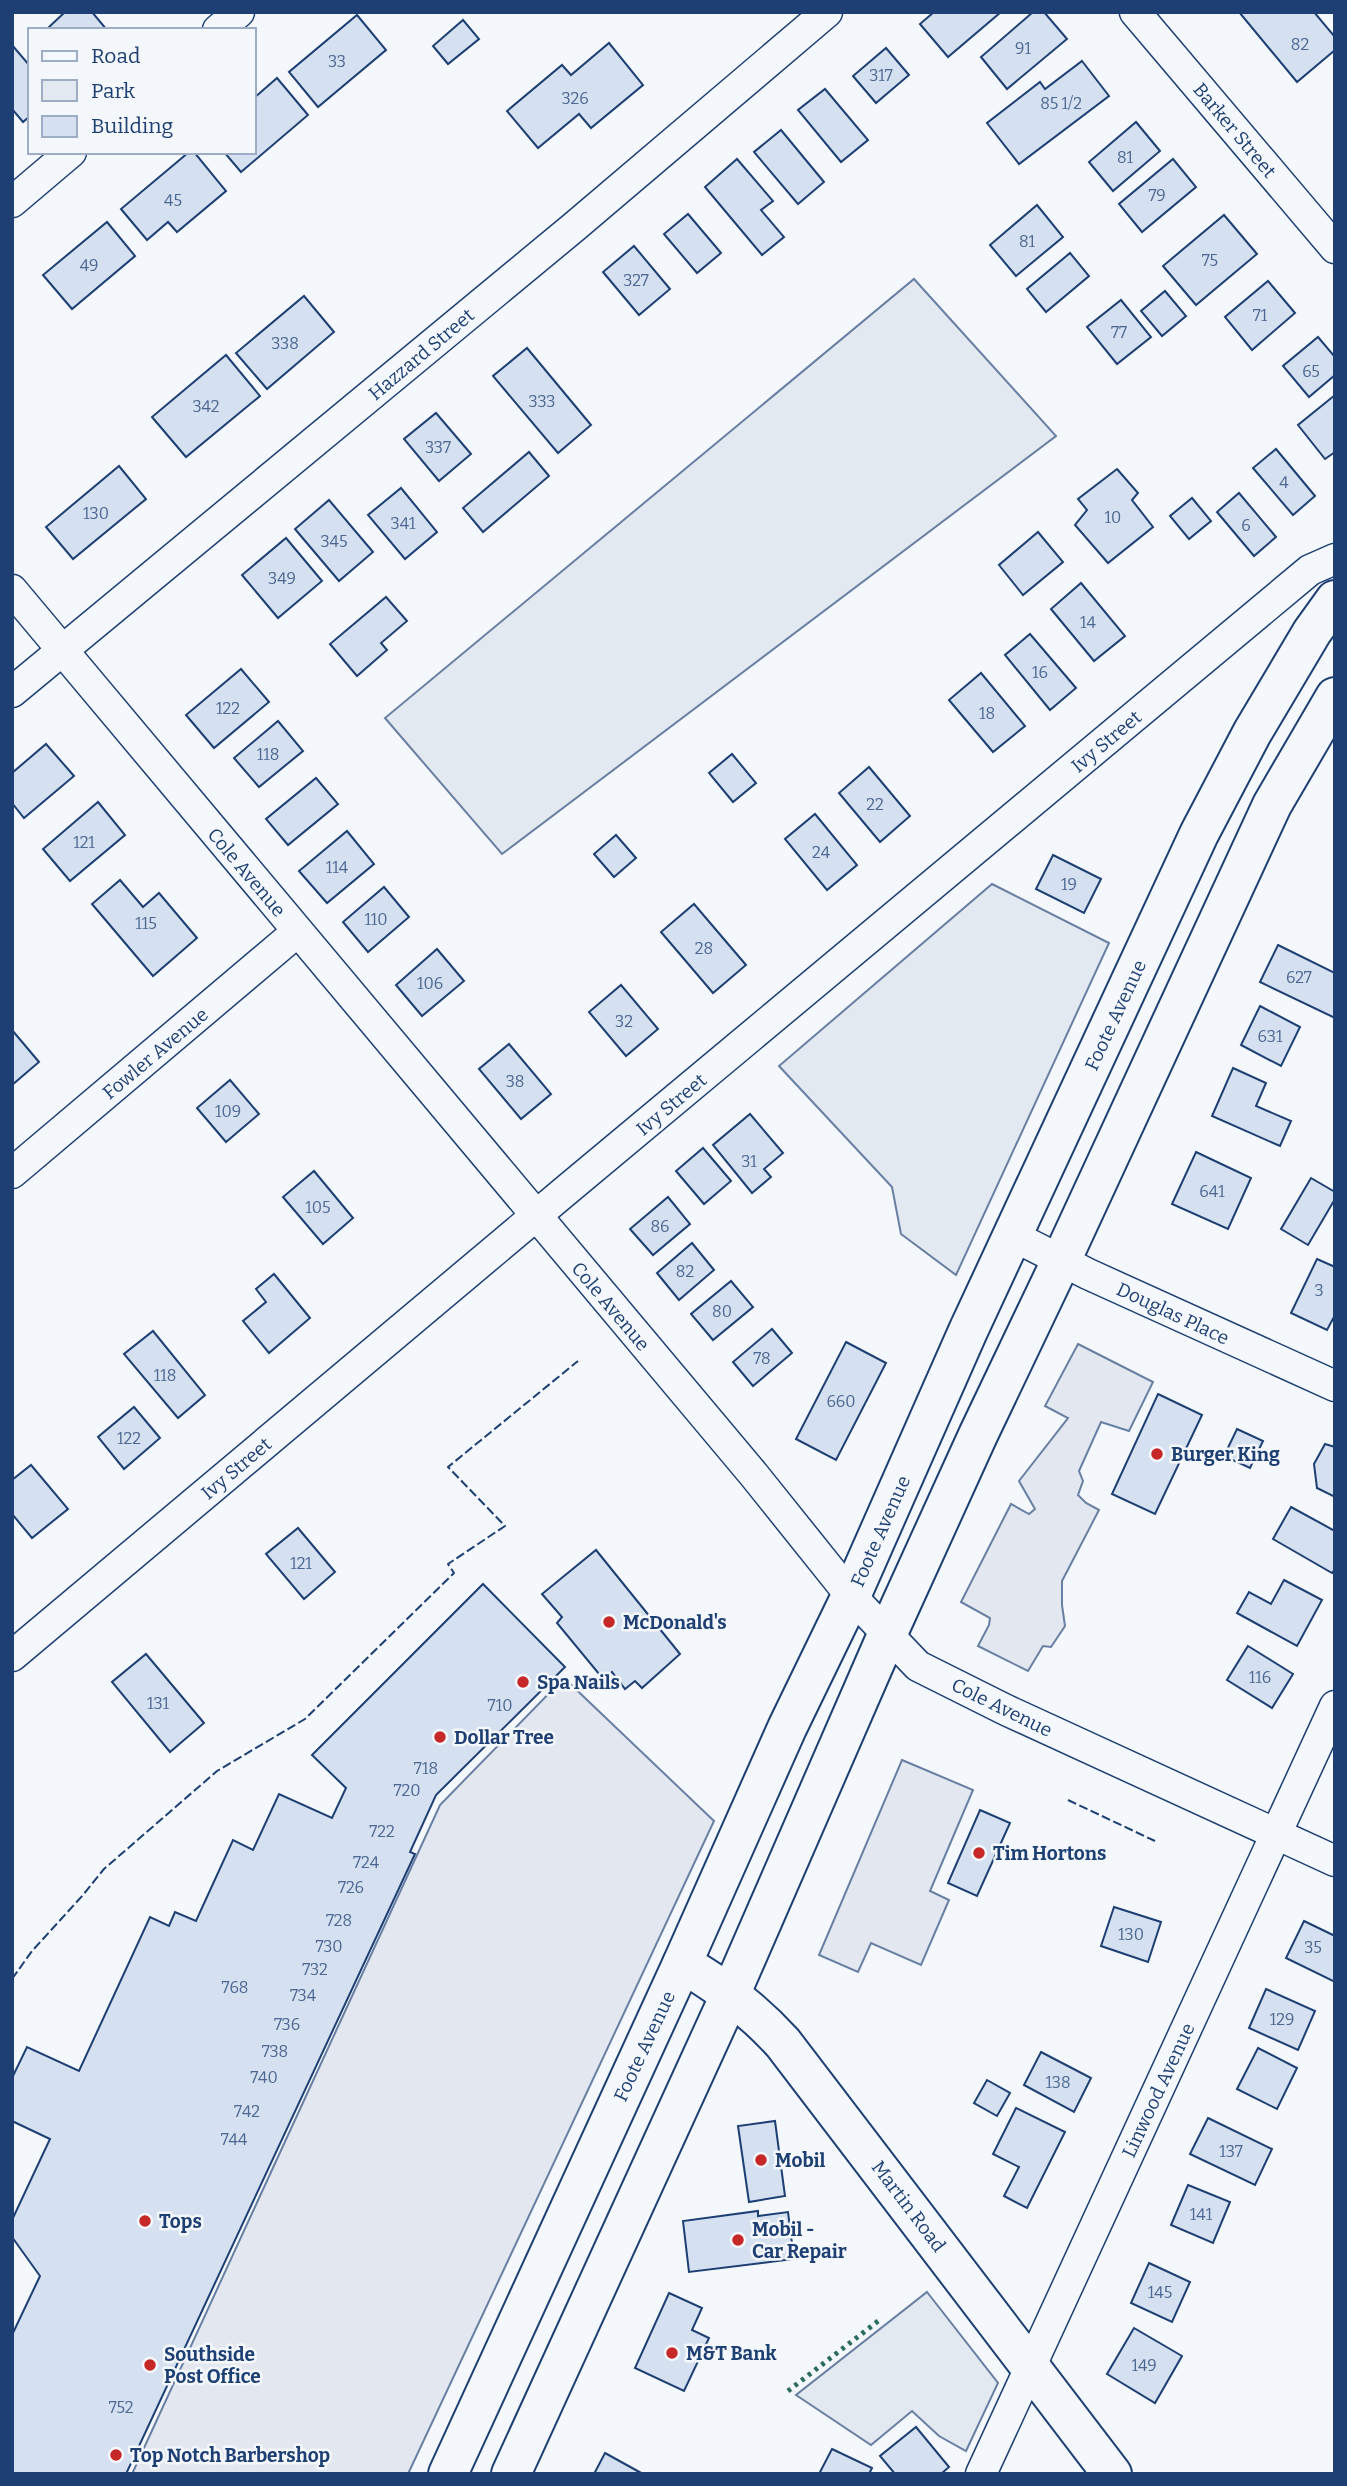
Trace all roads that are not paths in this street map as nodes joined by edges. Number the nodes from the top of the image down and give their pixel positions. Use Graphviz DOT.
graph roads {
  1 [pos="239,12"];
  2 [pos="827,12"];
  3 [pos="1135,12"];
  4 [pos="220,28"];
  5 [pos="69,154"];
  6 [pos="12,202"];
  7 [pos="1335,248"];
  8 [pos="1335,559"];
  9 [pos="12,590"];
  10 [pos="1335,600"];
  11 [pos="63,650"];
  12 [pos="12,692"];
  13 [pos="1335,697"];
  14 [pos="297,932"];
  15 [pos="12,1173"];
  16 [pos="536,1216"];
  17 [pos="1013,1236"];
  18 [pos="1062,1261"];
  19 [pos="1335,1386"];
  20 [pos="851,1595"];
  21 [pos="887,1635"];
  22 [pos="12,1656"];
  23 [pos="1335,1706"];
  24 [pos="1275,1833"];
  25 [pos="1335,1861"];
  26 [pos="682,1964"];
  27 [pos="731,1993"];
  28 [pos="1031,2367"];
  29 [pos="448,2474"];
  30 [pos="511,2474"];
  31 [pos="981,2474"];
  32 [pos="1112,2474"];
  1 -- 4 [label="street"];
  2 -- 11 [label="street, Hazzard Street"];
  3 -- 7 [label="street, Barker Street"];
  5 -- 6 [label="street"];
  8 -- 16 [label="street, Ivy Street"];
  9 -- 11 [label="street, Cole Avenue"];
  10 -- 17 [label="main road, Foote Avenue"];
  11 -- 12 [label="street, Hazzard Street"];
  11 -- 14 [label="street, Cole Avenue"];
  13 -- 18 [label="main road"];
  14 -- 15 [label="street, Fowler Avenue"];
  14 -- 16 [label="street, Cole Avenue"];
  16 -- 20 [label="street, Cole Avenue"];
  16 -- 22 [label="street, Ivy Street"];
  17 -- 18 [label="street, Douglas Place"];
  17 -- 20 [label="main road, Foote Avenue"];
  18 -- 19 [label="street, Douglas Place"];
  18 -- 21 [label="main road"];
  20 -- 21 [label="street, Cole Avenue"];
  20 -- 26 [label="main road, Foote Avenue"];
  21 -- 24 [label="street, Cole Avenue"];
  21 -- 27 [label="main road"];
  23 -- 24 [label="street, Linwood Avenue"];
  24 -- 25 [label="street, Cole Avenue"];
  24 -- 28 [label="street, Linwood Avenue"];
  26 -- 27 [label="main road, Martin Road"];
  26 -- 29 [label="main road, Foote Avenue"];
  27 -- 28 [label="main road, Martin Road"];
  27 -- 30 [label="main road"];
  28 -- 31 [label="street, Linwood Avenue"];
  28 -- 32 [label="main road, Martin Road"];
}
